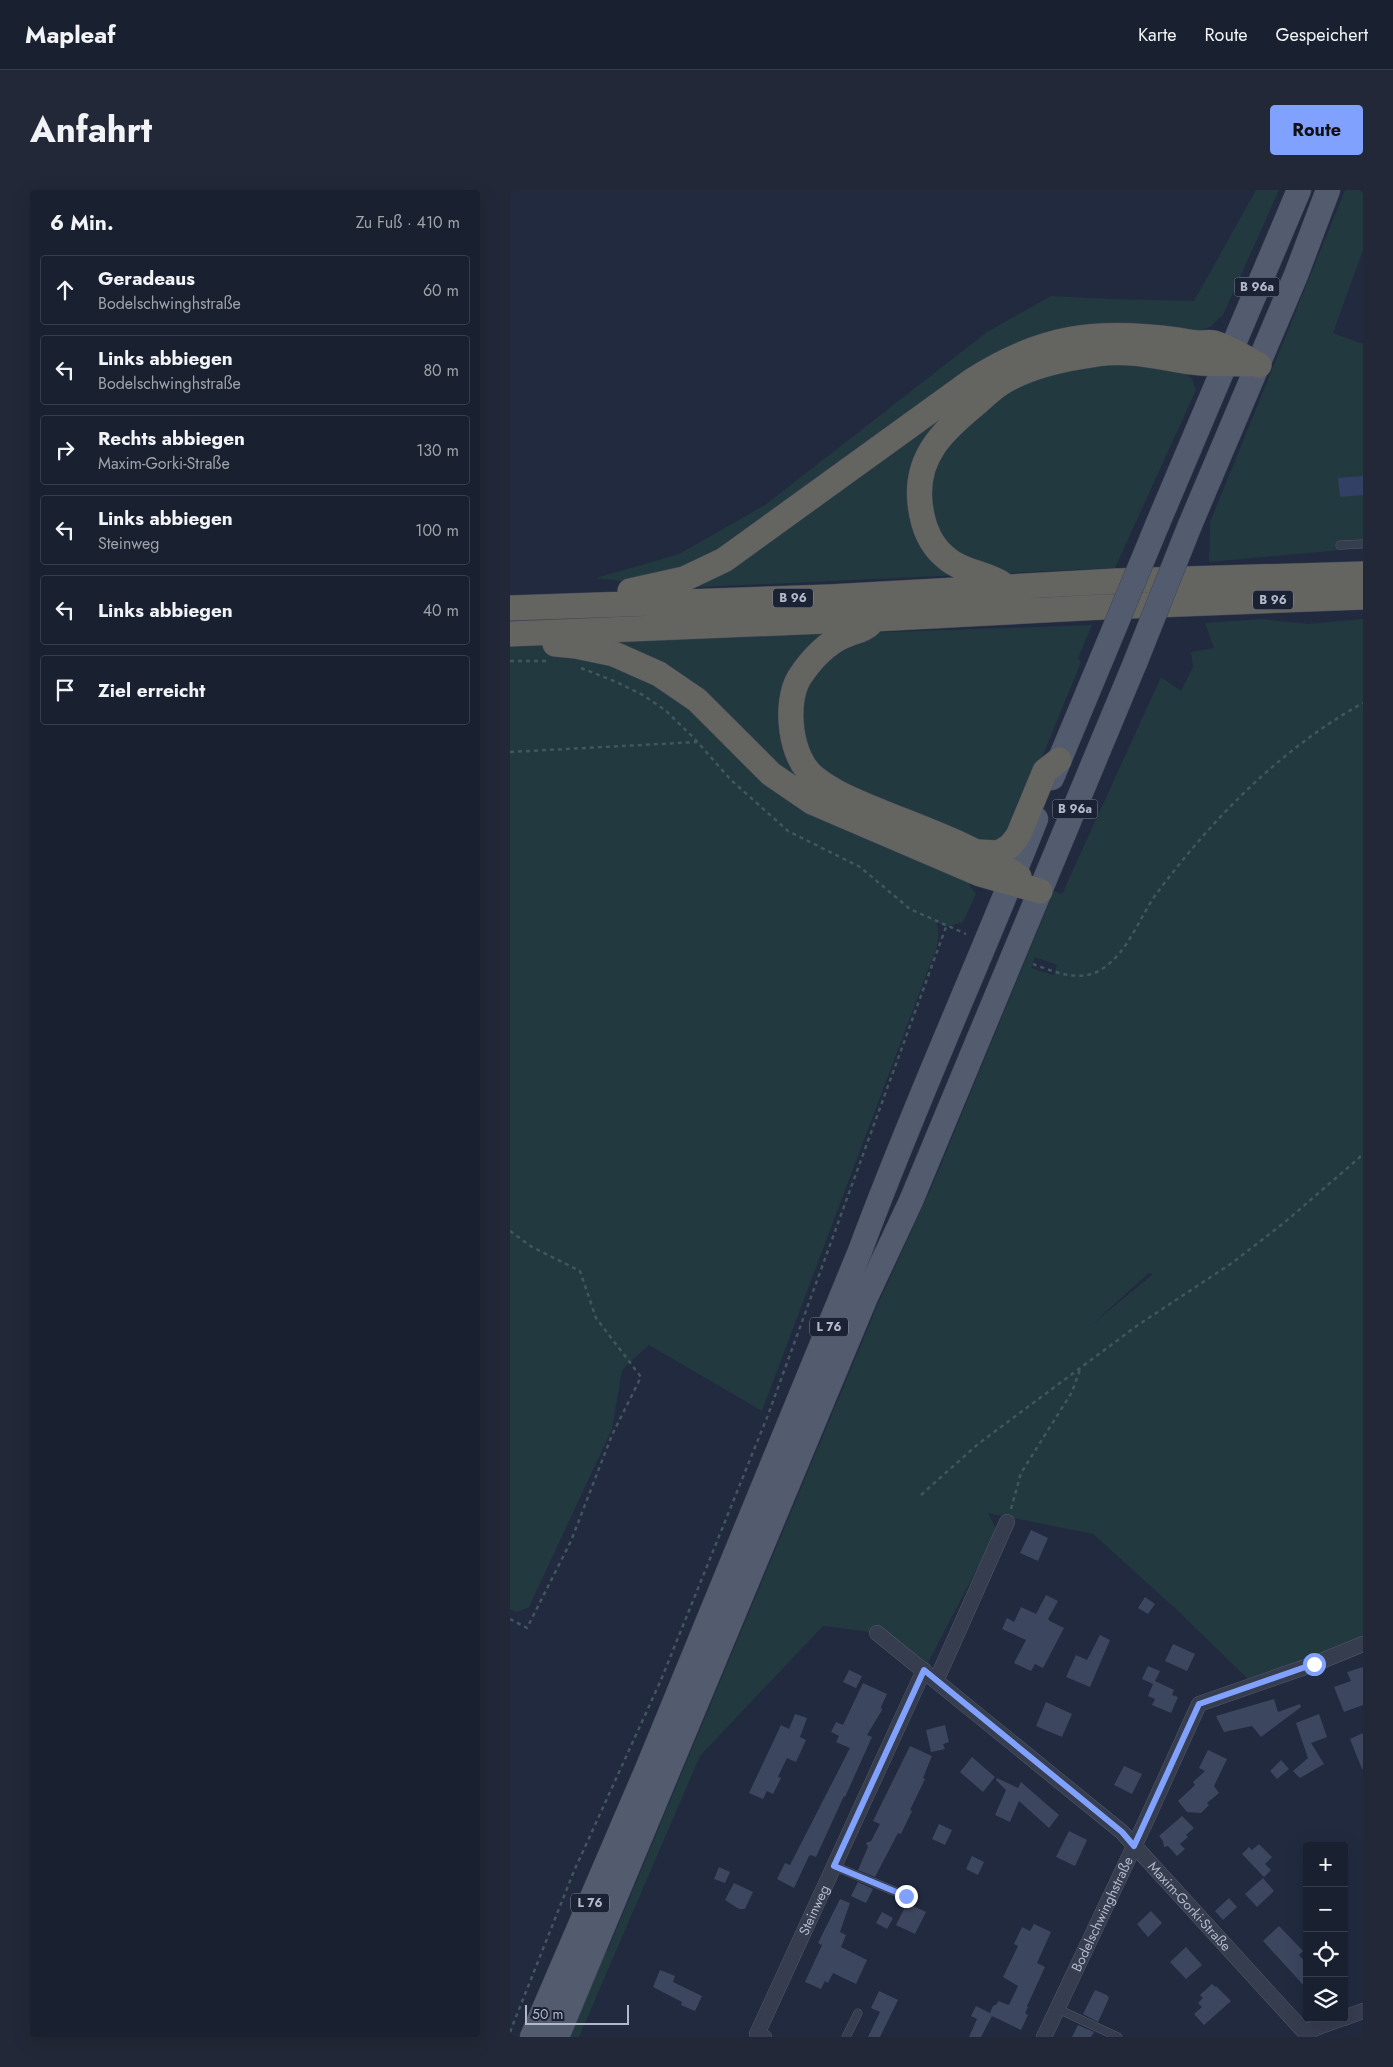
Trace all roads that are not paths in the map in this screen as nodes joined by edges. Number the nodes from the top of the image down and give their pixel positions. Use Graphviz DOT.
graph roads {
  1 [pos="1299,190"];
  2 [pos="1328,190"];
  3 [pos="1228,356"];
  4 [pos="1259,365"];
  5 [pos="1363,544"];
  6 [pos="1340,545"];
  7 [pos="1363,574"];
  8 [pos="1008,587"];
  9 [pos="1363,597"];
  10 [pos="579,606"];
  11 [pos="510,608"];
  12 [pos="874,619"];
  13 [pos="510,634"];
  14 [pos="510,641"];
  15 [pos="1059,760"];
  16 [pos="979,852"];
  17 [pos="1013,879"];
  18 [pos="1040,891"];
  19 [pos="1007,1522"];
  20 [pos="877,1633"];
  21 [pos="1363,1644"];
  22 [pos="924,1670"];
  23 [pos="936,1681"];
  24 [pos="1134,1846"];
  25 [pos="834,1866"];
  26 [pos="906,1896"];
  27 [pos="1058,2009"];
  28 [pos="1363,2011"];
  29 [pos="858,2013"];
  30 [pos="1348,2016"];
  31 [pos="1335,2022"];
  32 [pos="1307,2035"];
  33 [pos="532,2037"];
  34 [pos="556,2037"];
  35 [pos="764,2037"];
  36 [pos="846,2037"];
  37 [pos="1044,2037"];
  38 [pos="1118,2037"];
  1 -- 3 [label="main road, B 96a"];
  2 -- 4 [label="main road, B 96a"];
  3 -- 4 [label="highway"];
  3 -- 8 [label="highway"];
  3 -- 10 [label="highway"];
  3 -- 15 [label="main road, B 96a, bridge"];
  4 -- 18 [label="main road, B 96a, bridge"];
  5 -- 6 [label="lane"];
  7 -- 8 [label="highway, B 96"];
  8 -- 10 [label="highway, B 96"];
  9 -- 12 [label="highway, B 96"];
  10 -- 11 [label="highway, B 96"];
  12 -- 13 [label="highway, B 96"];
  12 -- 16 [label="highway"];
  14 -- 17 [label="highway"];
  15 -- 16 [label="highway"];
  15 -- 17 [label="main road"];
  16 -- 17 [label="highway"];
  17 -- 18 [label="highway"];
  17 -- 33 [label="main road, L 76"];
  18 -- 34 [label="main road, L 76"];
  19 -- 23 [label="street"];
  20 -- 22 [label="street, Maxim-Gorki-Straße"];
  21 -- 24 [label="street, Bodelschwinghstraße"];
  22 -- 23 [label="street, Maxim-Gorki-Straße"];
  22 -- 25 [label="street, Steinweg"];
  23 -- 24 [label="street, Maxim-Gorki-Straße"];
  24 -- 27 [label="street, Bodelschwinghstraße"];
  24 -- 32 [label="street, Maxim-Gorki-Straße"];
  25 -- 26 [label="lane"];
  25 -- 35 [label="street, Steinweg"];
  27 -- 37 [label="street, Bodelschwinghstraße"];
  27 -- 38 [label="lane"];
  28 -- 30 [label="street"];
  29 -- 36 [label="lane"];
  31 -- 32 [label="street"];
}
